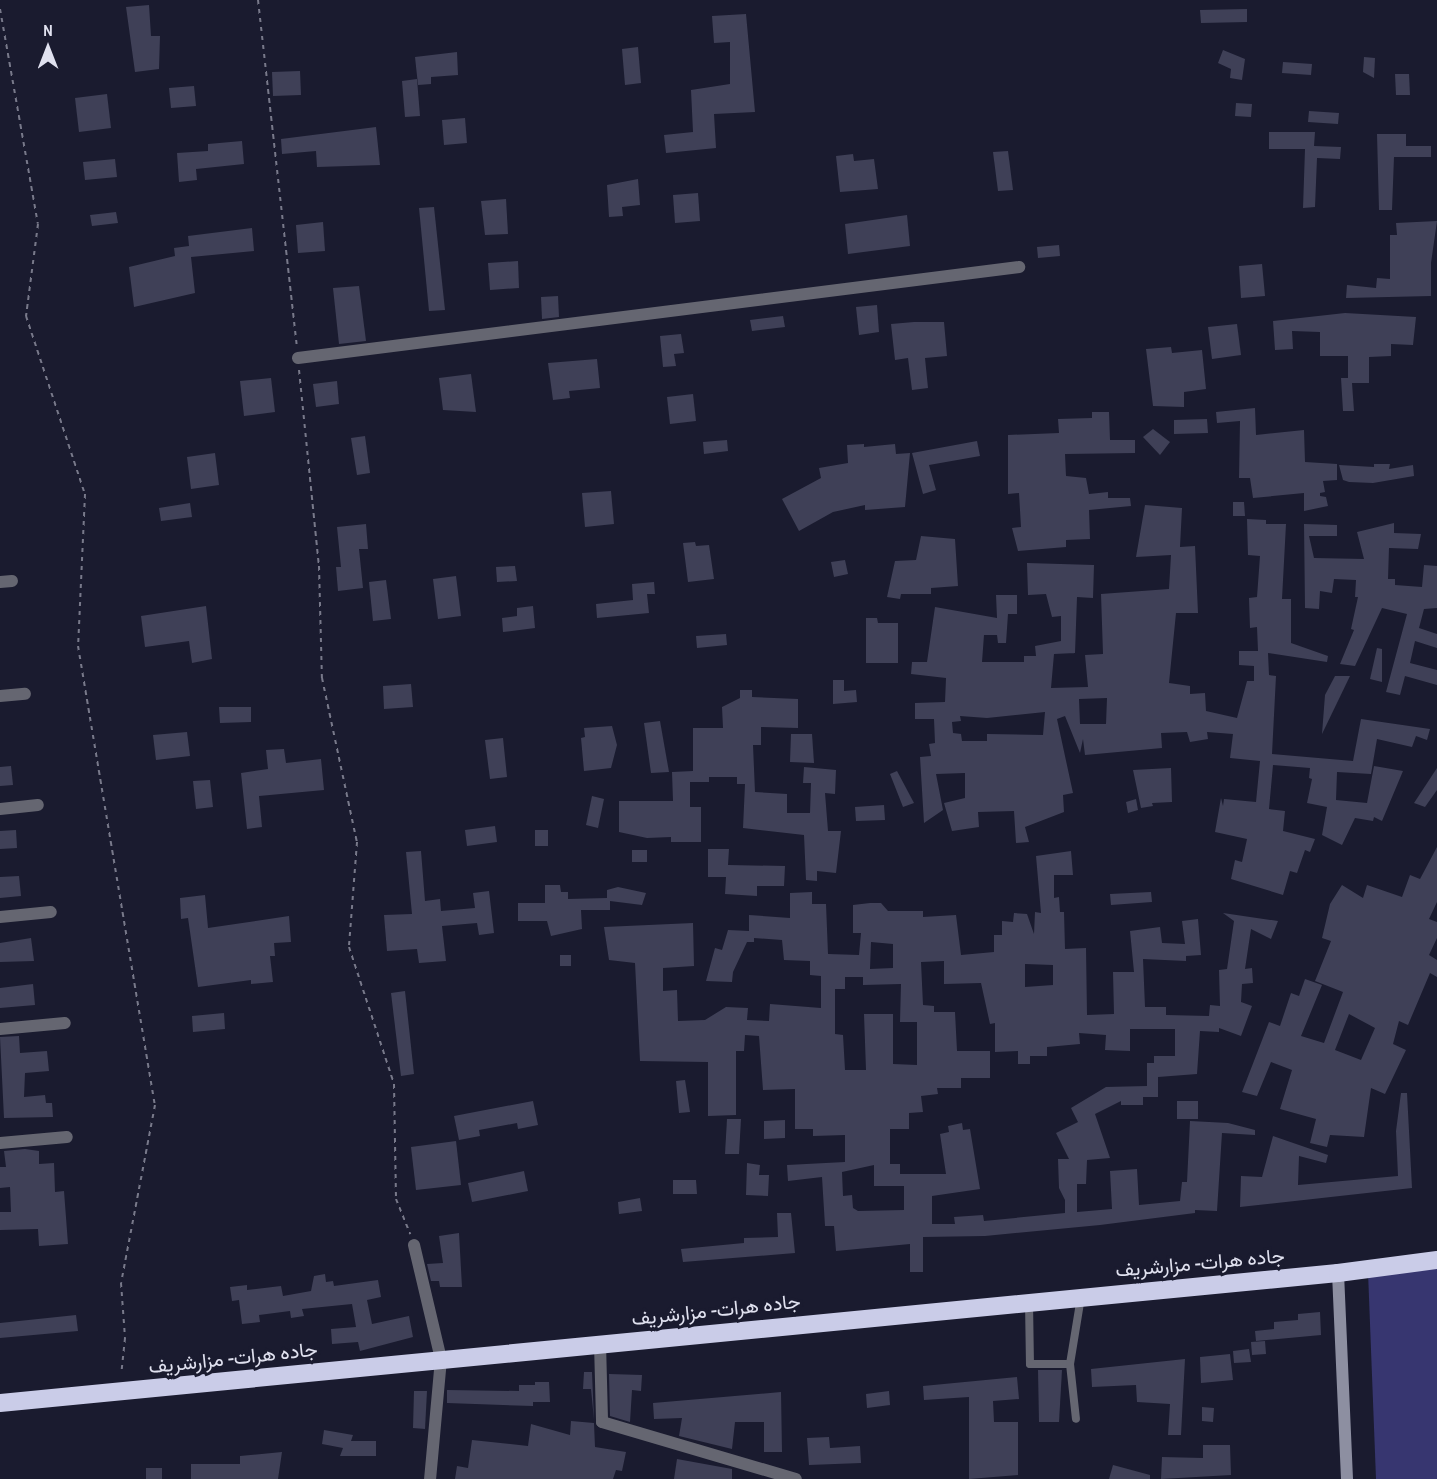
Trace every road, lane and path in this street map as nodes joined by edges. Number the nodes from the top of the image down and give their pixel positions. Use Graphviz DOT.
graph roads {
  1 [pos="258,0"];
  2 [pos="0,9"];
  3 [pos="1019,267"];
  4 [pos="298,358"];
  5 [pos="25,694"];
  6 [pos="0,696"];
  7 [pos="38,805"];
  8 [pos="0,809"];
  9 [pos="51,912"];
  10 [pos="0,917"];
  11 [pos="65,1023"];
  12 [pos="0,1029"];
  13 [pos="67,1137"];
  14 [pos="0,1143"];
  15 [pos="414,1245"];
  16 [pos="1437,1260"];
  17 [pos="1338,1273"];
  18 [pos="1082,1295"];
  19 [pos="1029,1300"];
  20 [pos="600,1343"];
  21 [pos="441,1359"];
  22 [pos="1070,1364"];
  23 [pos="120,1391"];
  24 [pos="0,1403"];
  25 [pos="1077,1419"];
  26 [pos="430,1479"];
  27 [pos="796,1479"];
  28 [pos="1347,1479"];
  1 -- 4 [label="path"];
  2 -- 23 [label="path"];
  3 -- 4 [label="street"];
  4 -- 15 [label="path"];
  5 -- 6 [label="street"];
  7 -- 8 [label="street"];
  9 -- 10 [label="street"];
  11 -- 12 [label="street"];
  13 -- 14 [label="street"];
  15 -- 21 [label="street"];
  16 -- 17 [label="highway, جاده هرات- مزارشریف"];
  17 -- 18 [label="highway, جاده هرات- مزارشریف"];
  17 -- 28 [label="street"];
  18 -- 19 [label="highway, جاده هرات- مزارشریف"];
  18 -- 22 [label="lane"];
  19 -- 20 [label="highway, جاده هرات- مزارشریف"];
  19 -- 22 [label="lane"];
  20 -- 21 [label="highway, جاده هرات- مزارشریف"];
  20 -- 27 [label="street"];
  21 -- 23 [label="highway, جاده هرات- مزارشریف"];
  21 -- 26 [label="street"];
  22 -- 25 [label="lane"];
  23 -- 24 [label="highway, جاده هرات- مزارشریف"];
}
